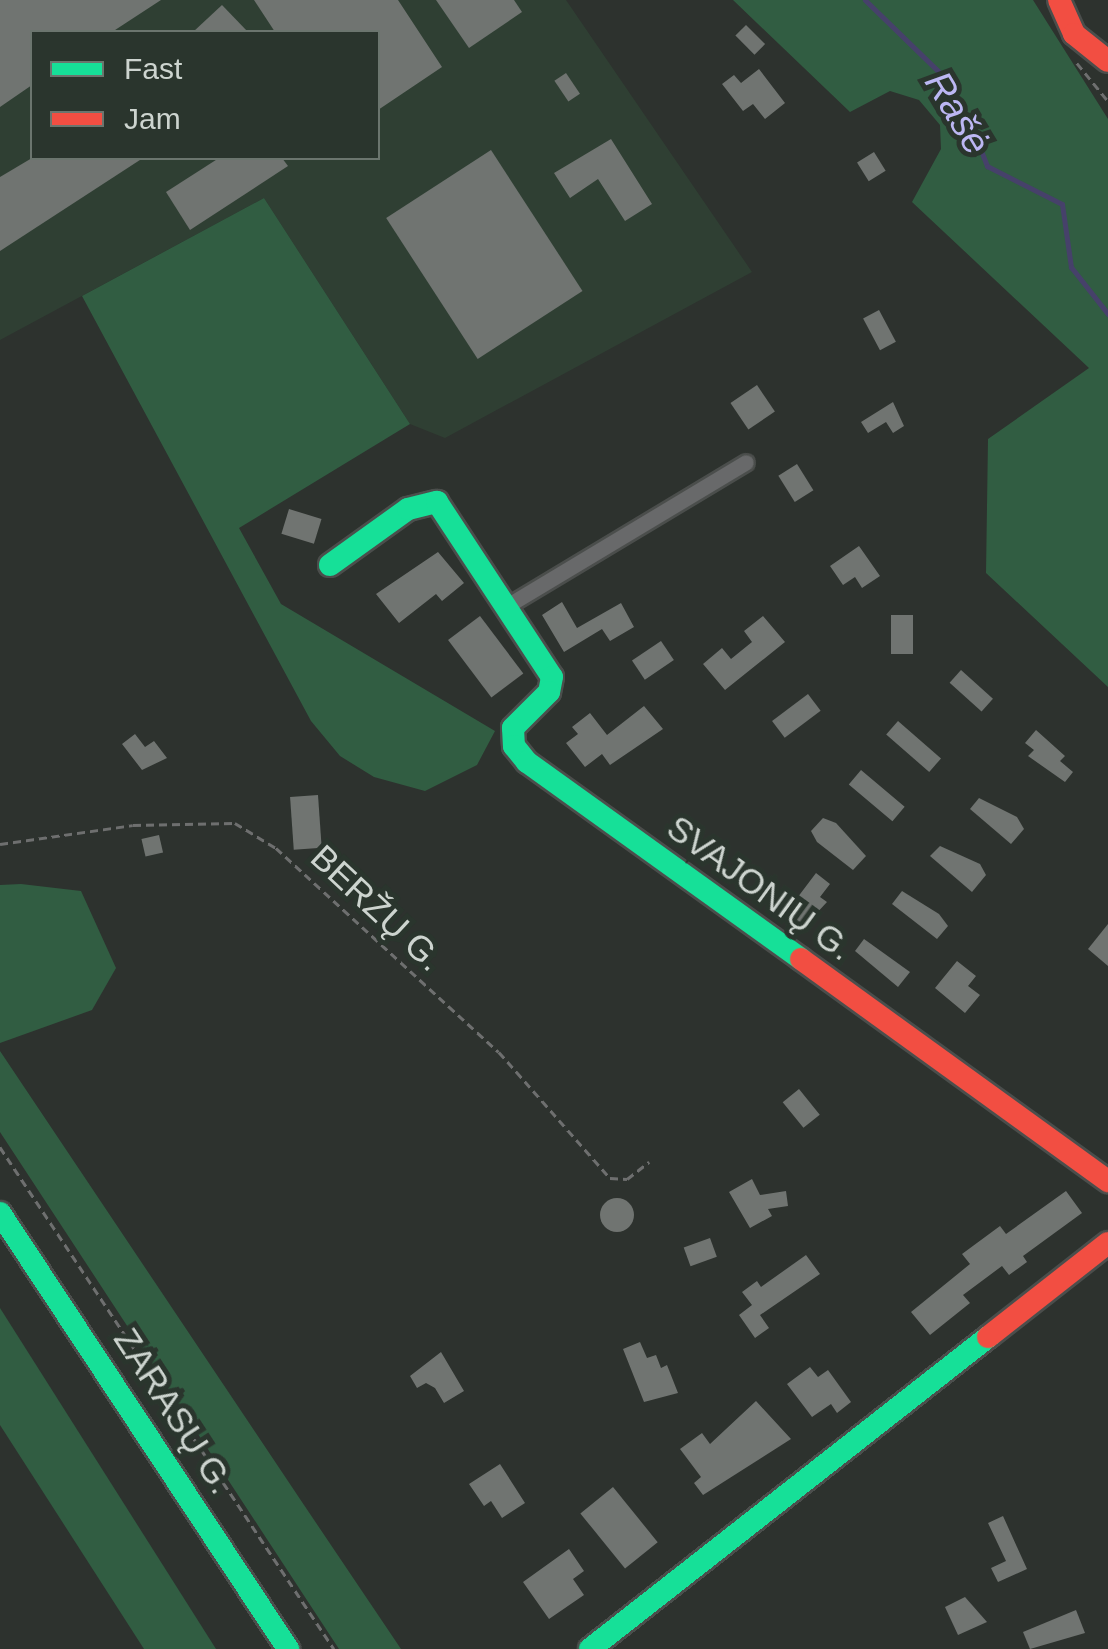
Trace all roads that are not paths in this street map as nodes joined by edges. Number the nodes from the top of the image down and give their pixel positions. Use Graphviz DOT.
graph roads {
  1 [pos="1058,0"];
  2 [pos="1108,60"];
  3 [pos="746,462"];
  4 [pos="330,565"];
  5 [pos="510,604"];
  6 [pos="1108,1181"];
  7 [pos="0,1212"];
  8 [pos="1108,1243"];
  9 [pos="288,1649"];
  10 [pos="590,1649"];
  1 -- 2 [label="main road"];
  3 -- 5 [label="street"];
  4 -- 5 [label="main road, SVAJONIŲ G."];
  5 -- 6 [label="main road, SVAJONIŲ G."];
  7 -- 9 [label="main road, ZARASŲ G."];
  8 -- 10 [label="main road"];
}
